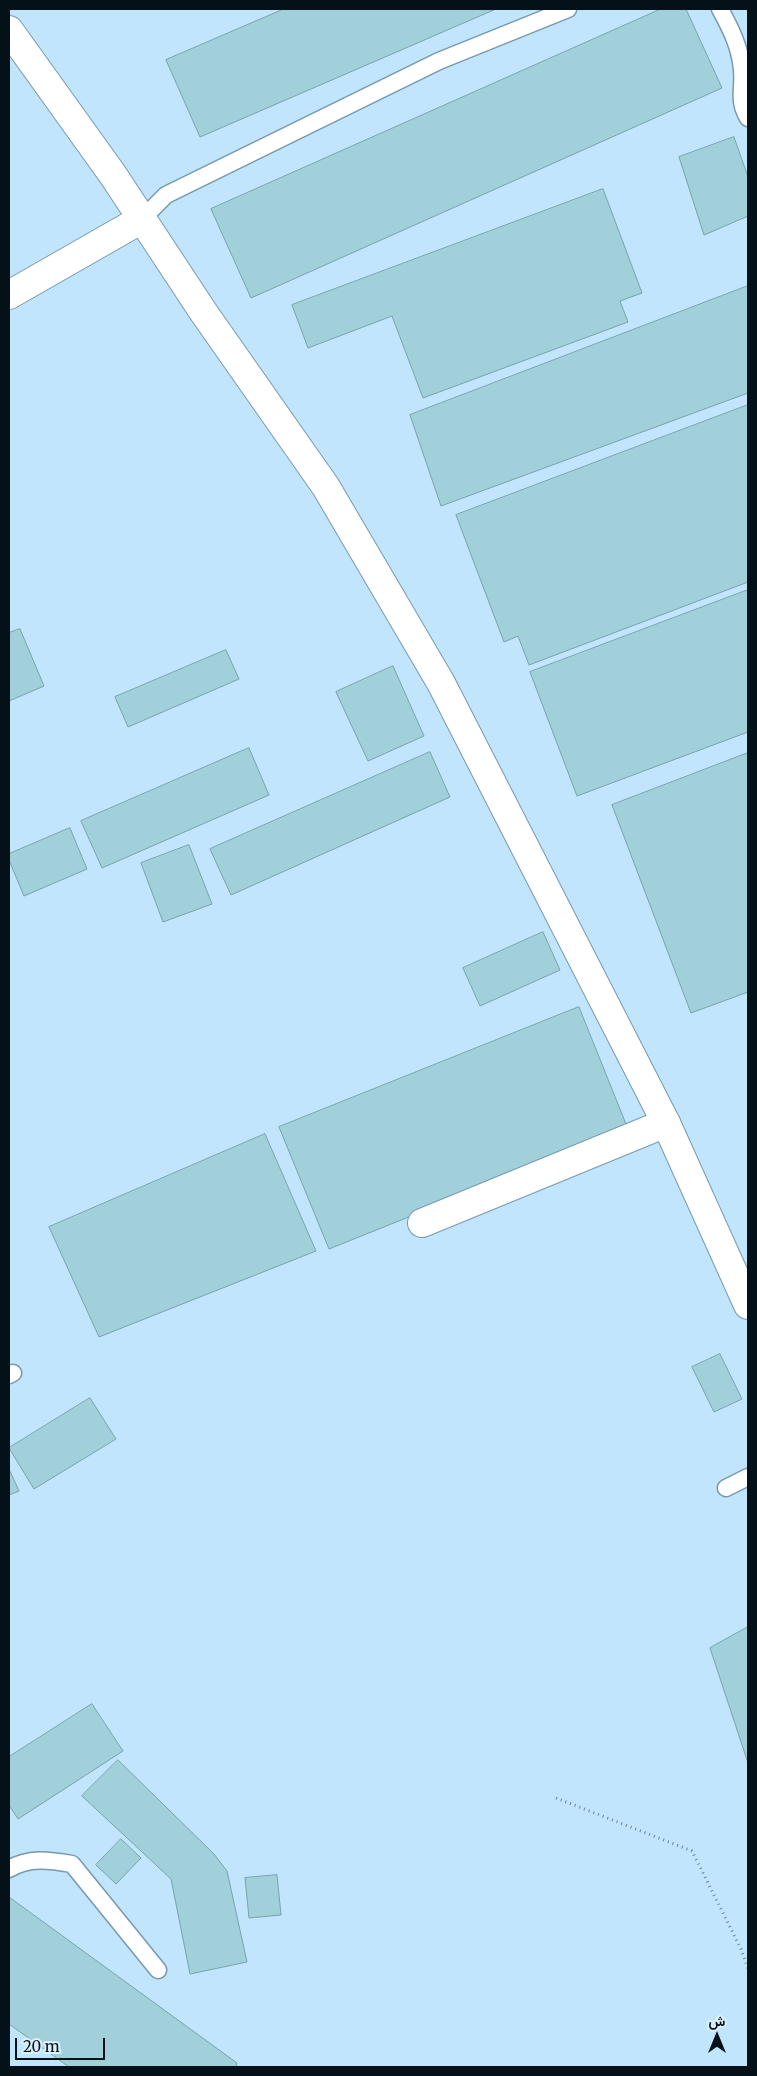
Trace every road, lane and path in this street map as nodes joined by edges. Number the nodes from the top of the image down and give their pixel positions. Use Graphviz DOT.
graph roads {
  1 [pos="568,9"];
  2 [pos="720,9"];
  3 [pos="9,30"];
  4 [pos="748,118"];
  5 [pos="142,219"];
  6 [pos="9,295"];
  7 [pos="666,1123"];
  8 [pos="422,1223"];
  9 [pos="748,1305"];
  10 [pos="748,1477"];
  11 [pos="726,1488"];
  12 [pos="556,1798"];
  13 [pos="9,1870"];
  14 [pos="748,1969"];
  15 [pos="158,1970"];
  1 -- 5 [label="lane"];
  2 -- 4 [label="lane"];
  3 -- 5 [label="street"];
  5 -- 6 [label="street"];
  5 -- 7 [label="street"];
  7 -- 8 [label="street"];
  7 -- 9 [label="street"];
  10 -- 11 [label="lane"];
  12 -- 14 [label="path"];
  13 -- 15 [label="lane"];
}
